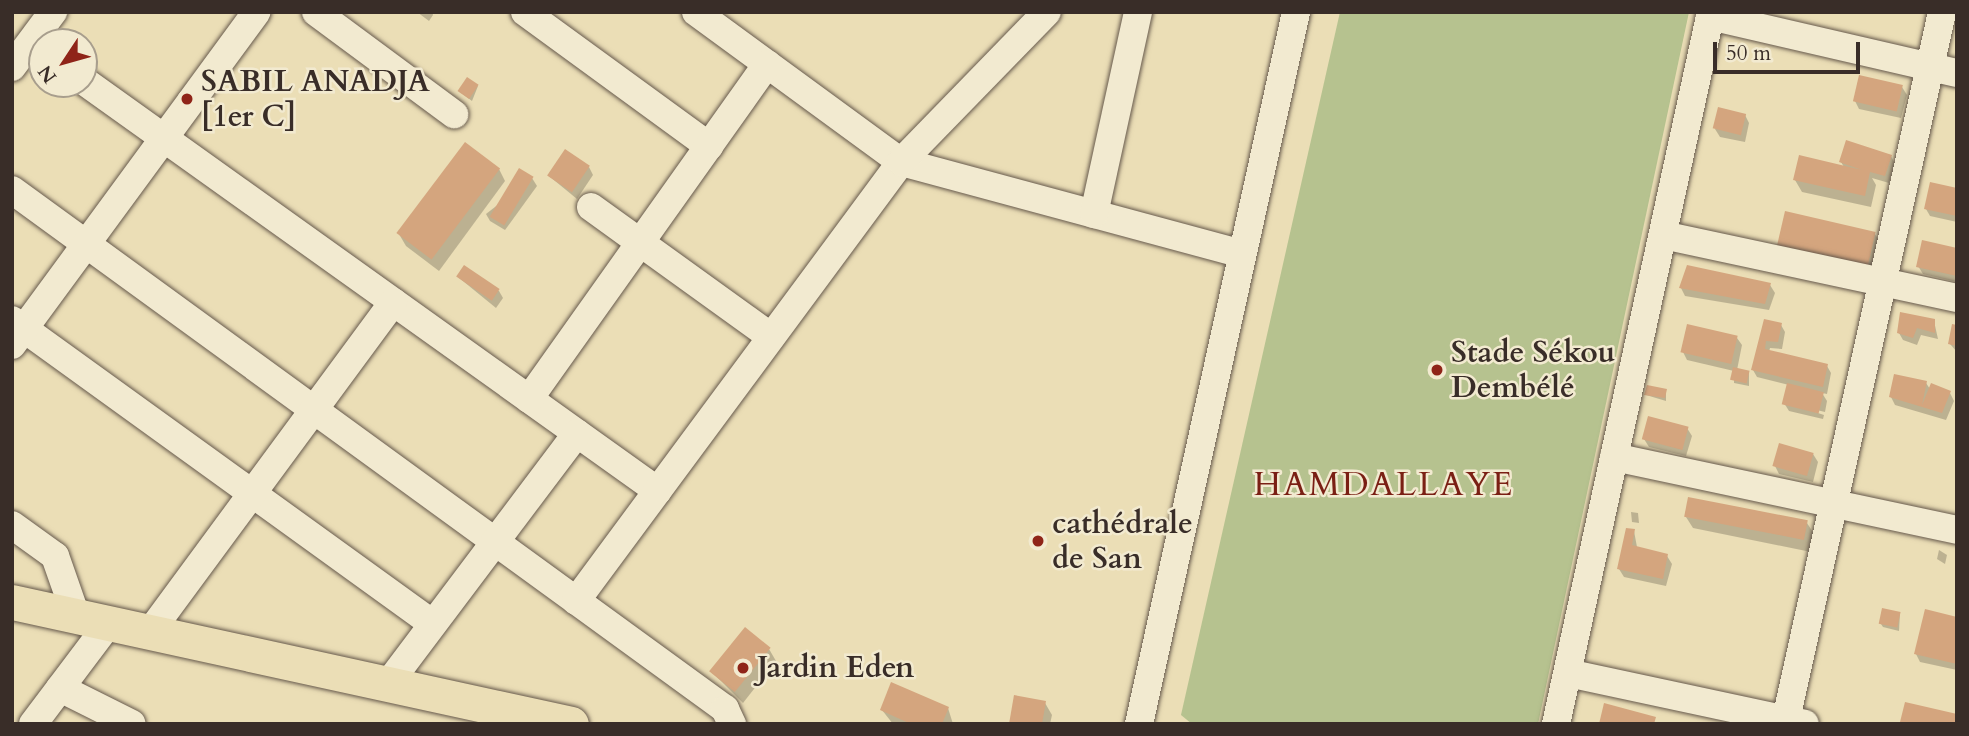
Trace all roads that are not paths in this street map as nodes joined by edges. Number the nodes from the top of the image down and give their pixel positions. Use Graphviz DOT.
graph roads {
  1 [pos="53,12"];
  2 [pos="257,12"];
  3 [pos="316,12"];
  4 [pos="525,12"];
  5 [pos="696,12"];
  6 [pos="1047,12"];
  7 [pos="1138,12"];
  8 [pos="1296,12"];
  9 [pos="1942,12"];
  10 [pos="1710,14"];
  11 [pos="39,28"];
  12 [pos="28,41"];
  13 [pos="767,64"];
  14 [pos="12,67"];
  15 [pos="1944,70"];
  16 [pos="98,91"];
  17 [pos="454,114"];
  18 [pos="164,138"];
  19 [pos="709,146"];
  20 [pos="901,162"];
  21 [pos="12,190"];
  22 [pos="591,207"];
  23 [pos="1094,214"];
  24 [pos="1662,235"];
  25 [pos="641,243"];
  26 [pos="86,244"];
  27 [pos="1242,254"];
  28 [pos="1886,283"];
  29 [pos="1957,298"];
  30 [pos="393,302"];
  31 [pos="16,331"];
  32 [pos="771,337"];
  33 [pos="529,399"];
  34 [pos="314,410"];
  35 [pos="577,433"];
  36 [pos="1614,457"];
  37 [pos="657,491"];
  38 [pos="252,493"];
  39 [pos="1835,504"];
  40 [pos="12,525"];
  41 [pos="1957,530"];
  42 [pos="495,542"];
  43 [pos="576,601"];
  44 [pos="12,602"];
  45 [pos="92,620"];
  46 [pos="433,624"];
  47 [pos="150,632"];
  48 [pos="1568,673"];
  49 [pos="388,684"];
  50 [pos="60,688"];
  51 [pos="1792,722"];
  52 [pos="33,724"];
  53 [pos="132,724"];
  54 [pos="571,724"];
  55 [pos="732,724"];
  56 [pos="1139,724"];
  57 [pos="1556,724"];
  1 -- 11 [label="street"];
  2 -- 18 [label="street"];
  3 -- 17 [label="street"];
  4 -- 19 [label="street"];
  5 -- 13 [label="street"];
  6 -- 20 [label="street"];
  7 -- 23 [label="street"];
  8 -- 27 [label="street"];
  9 -- 15 [label="street"];
  10 -- 15 [label="street"];
  10 -- 24 [label="street"];
  12 -- 14 [label="street"];
  13 -- 19 [label="street"];
  13 -- 20 [label="street"];
  15 -- 28 [label="street"];
  16 -- 18 [label="street"];
  18 -- 26 [label="street"];
  18 -- 30 [label="street"];
  19 -- 25 [label="street"];
  20 -- 23 [label="street"];
  20 -- 32 [label="street"];
  21 -- 26 [label="street"];
  22 -- 25 [label="street"];
  23 -- 27 [label="street"];
  24 -- 28 [label="street"];
  24 -- 36 [label="street"];
  25 -- 32 [label="street"];
  25 -- 33 [label="street"];
  26 -- 31 [label="street"];
  26 -- 34 [label="street"];
  27 -- 56 [label="street"];
  28 -- 29 [label="street"];
  28 -- 39 [label="street"];
  30 -- 33 [label="street"];
  30 -- 34 [label="street"];
  31 -- 38 [label="street"];
  32 -- 37 [label="street"];
  33 -- 35 [label="street"];
  34 -- 38 [label="street"];
  34 -- 42 [label="street"];
  35 -- 37 [label="street"];
  35 -- 42 [label="street"];
  36 -- 39 [label="street"];
  36 -- 48 [label="street"];
  37 -- 43 [label="street"];
  38 -- 46 [label="street"];
  38 -- 47 [label="street"];
  39 -- 41 [label="street"];
  39 -- 51 [label="street"];
  40 -- 45 [label="street"];
  42 -- 43 [label="street"];
  42 -- 46 [label="street"];
  43 -- 55 [label="street"];
  44 -- 45 [label="main road"];
  45 -- 47 [label="main road"];
  45 -- 50 [label="street"];
  46 -- 49 [label="street"];
  47 -- 49 [label="main road"];
  48 -- 51 [label="street"];
  48 -- 57 [label="street"];
  49 -- 54 [label="main road"];
  50 -- 52 [label="street"];
  50 -- 53 [label="street"];
}
